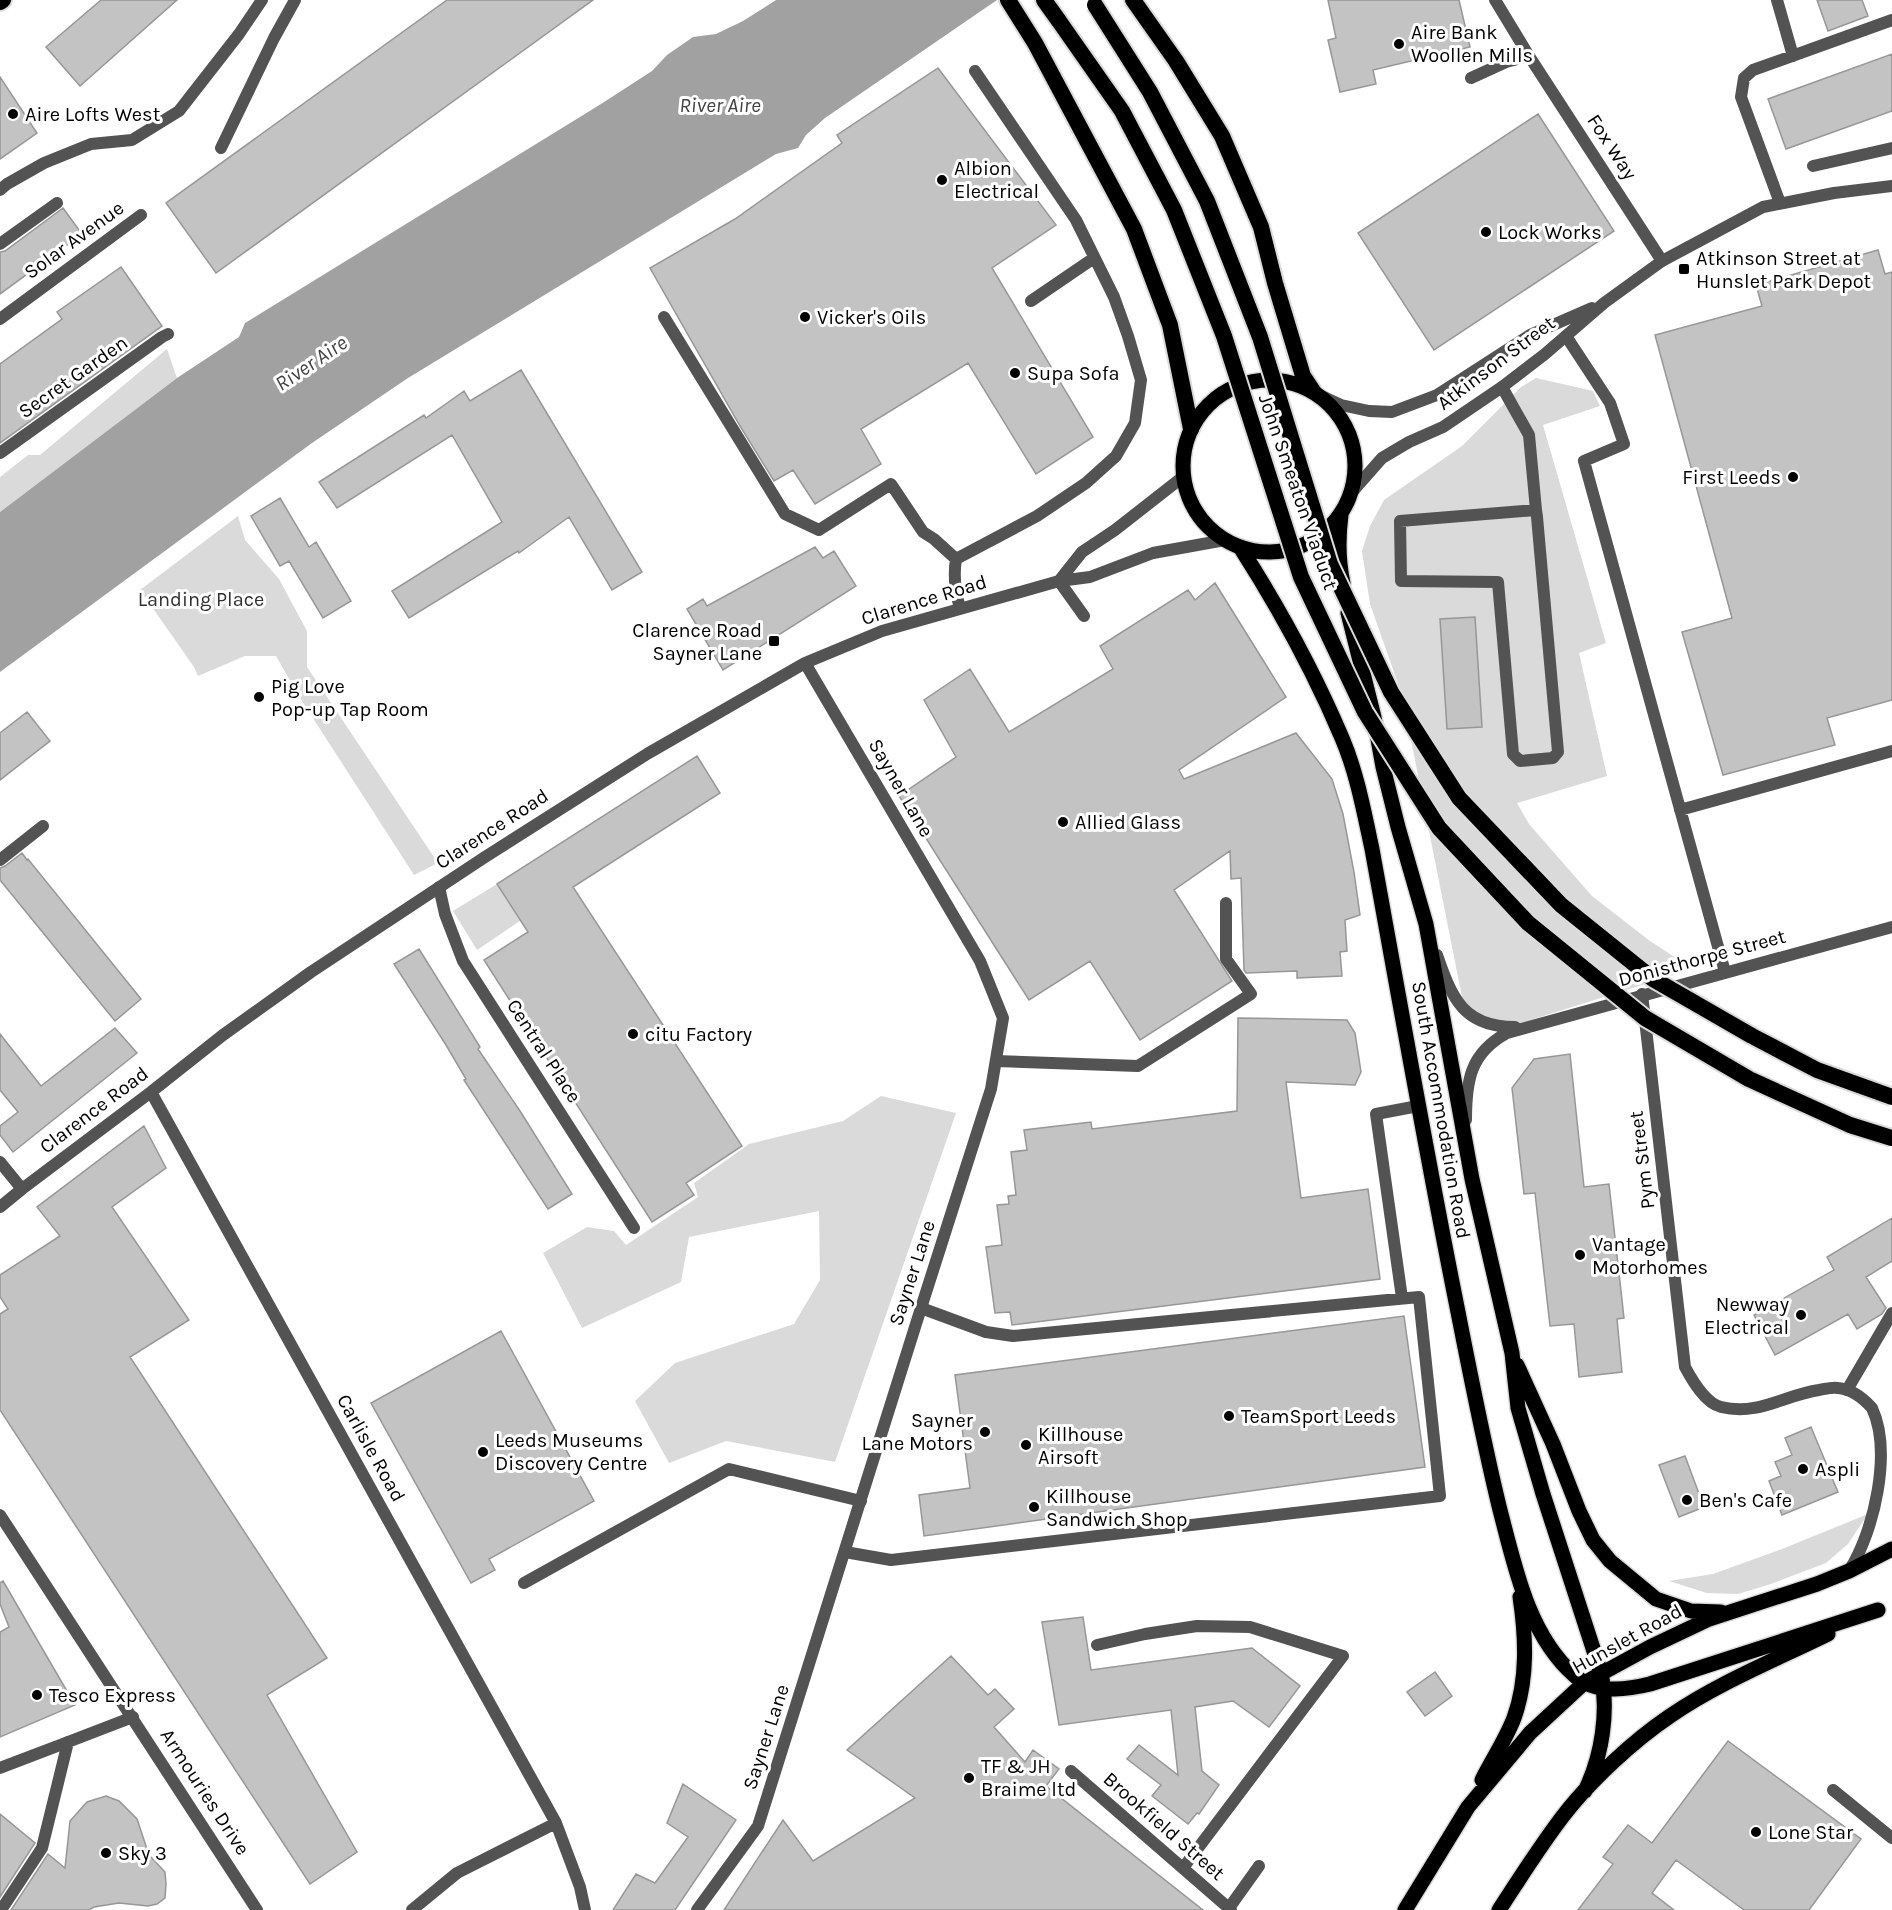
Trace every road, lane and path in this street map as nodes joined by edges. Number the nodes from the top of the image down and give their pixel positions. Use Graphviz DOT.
graph roads {
  1 [pos="262,0"];
  2 [pos="295,0"];
  3 [pos="1008,0"];
  4 [pos="1044,0"];
  5 [pos="1132,0"];
  6 [pos="1495,0"];
  7 [pos="1777,0"];
  8 [pos="1093,3"];
  9 [pos="1892,20"];
  10 [pos="1529,56"];
  11 [pos="1793,56"];
  12 [pos="975,71"];
  13 [pos="1471,78"];
  14 [pos="221,148"];
  15 [pos="1892,148"];
  16 [pos="1813,166"];
  17 [pos="1892,186"];
  18 [pos="0,190"];
  19 [pos="57,203"];
  20 [pos="1780,203"];
  21 [pos="141,215"];
  22 [pos="0,244"];
  23 [pos="1095,258"];
  24 [pos="1662,261"];
  25 [pos="1031,301"];
  26 [pos="1604,303"];
  27 [pos="664,317"];
  28 [pos="0,318"];
  29 [pos="168,334"];
  30 [pos="1566,336"];
  31 [pos="1502,387"];
  32 [pos="1316,393"];
  33 [pos="1191,429"];
  34 [pos="0,453"];
  35 [pos="1184,476"];
  36 [pos="1352,492"];
  37 [pos="1536,510"];
  38 [pos="1341,514"];
  39 [pos="1225,540"];
  40 [pos="1240,547"];
  41 [pos="956,559"];
  42 [pos="1059,581"];
  43 [pos="960,608"];
  44 [pos="1084,616"];
  45 [pos="805,663"];
  46 [pos="1892,751"];
  47 [pos="1680,810"];
  48 [pos="43,826"];
  49 [pos="0,860"];
  50 [pos="439,887"];
  51 [pos="1226,903"];
  52 [pos="1426,924"];
  53 [pos="1892,927"];
  54 [pos="1725,972"];
  55 [pos="1642,994"];
  56 [pos="1522,1027"];
  57 [pos="996,1061"];
  58 [pos="151,1092"];
  59 [pos="1892,1096"];
  60 [pos="1418,1106"];
  61 [pos="1892,1138"];
  62 [pos="1467,1152"];
  63 [pos="0,1162"];
  64 [pos="22,1189"];
  65 [pos="0,1207"];
  66 [pos="634,1228"];
  67 [pos="1401,1298"];
  68 [pos="921,1308"];
  69 [pos="1892,1313"];
  70 [pos="1512,1353"];
  71 [pos="1847,1390"];
  72 [pos="1891,1469"];
  73 [pos="861,1501"];
  74 [pos="0,1515"];
  75 [pos="1892,1550"];
  76 [pos="845,1552"];
  77 [pos="1849,1571"];
  78 [pos="1517,1574"];
  79 [pos="524,1583"];
  80 [pos="1885,1607"];
  81 [pos="1727,1612"];
  82 [pos="1096,1645"];
  83 [pos="1603,1681"];
  84 [pos="1584,1683"];
  85 [pos="133,1717"];
  86 [pos="68,1742"];
  87 [pos="0,1768"];
  88 [pos="1071,1771"];
  89 [pos="1833,1790"];
  90 [pos="1585,1791"];
  91 [pos="1468,1807"];
  92 [pos="556,1823"];
  93 [pos="1892,1838"];
  94 [pos="1259,1866"];
  95 [pos="1183,1868"];
  96 [pos="1230,1909"];
  97 [pos="1,1910"];
  98 [pos="257,1910"];
  99 [pos="412,1910"];
  100 [pos="585,1910"];
  101 [pos="697,1910"];
  102 [pos="1405,1910"];
  103 [pos="1499,1910"];
  1 -- 18 [label="street"];
  2 -- 14 [label="street"];
  3 -- 33 [label="highway"];
  4 -- 61 [label="highway, John Smeaton Viaduct, bridge"];
  5 -- 32 [label="highway"];
  6 -- 10 [label="street, Fox Way"];
  7 -- 11 [label="street"];
  8 -- 59 [label="highway, John Smeaton Viaduct, bridge"];
  9 -- 11 [label="street"];
  10 -- 13 [label="street"];
  10 -- 24 [label="street, Fox Way"];
  11 -- 20 [label="street"];
  12 -- 23 [label="street"];
  15 -- 16 [label="street"];
  17 -- 20 [label="street, Atkinson Street"];
  19 -- 22 [label="street"];
  20 -- 24 [label="street, Atkinson Street"];
  21 -- 28 [label="street, Solar Avenue"];
  23 -- 25 [label="street"];
  23 -- 41 [label="street"];
  24 -- 26 [label="street, Atkinson Street"];
  26 -- 30 [label="street, Atkinson Street"];
  26 -- 32 [label="street, Atkinson Street"];
  27 -- 41 [label="street"];
  29 -- 34 [label="street, Secret Garden"];
  30 -- 31 [label="street, Atkinson Street"];
  30 -- 47 [label="street"];
  31 -- 36 [label="street, Atkinson Street"];
  31 -- 37 [label="street"];
  32 -- 33 [label="main road, South Accommodation Road"];
  32 -- 36 [label="main road, South Accommodation Road"];
  33 -- 35 [label="main road, South Accommodation Road"];
  35 -- 39 [label="main road, South Accommodation Road"];
  35 -- 42 [label="street"];
  36 -- 38 [label="main road, South Accommodation Road"];
  37 -- 37 [label="street"];
  38 -- 40 [label="main road, South Accommodation Road"];
  38 -- 52 [label="main road, South Accommodation Road"];
  39 -- 40 [label="main road, South Accommodation Road"];
  39 -- 42 [label="street, Clarence Road"];
  40 -- 60 [label="main road, South Accommodation Road"];
  41 -- 43 [label="street"];
  42 -- 43 [label="street, Clarence Road"];
  42 -- 44 [label="street"];
  43 -- 45 [label="street, Clarence Road"];
  45 -- 50 [label="street, Clarence Road"];
  45 -- 57 [label="street, Sayner Lane"];
  46 -- 47 [label="street"];
  47 -- 54 [label="street"];
  48 -- 49 [label="street"];
  50 -- 58 [label="street, Clarence Road"];
  50 -- 66 [label="street, Central Place"];
  51 -- 57 [label="street"];
  52 -- 56 [label="street, Donisthorpe Street"];
  52 -- 62 [label="main road, South Accommodation Road"];
  53 -- 54 [label="street, Donisthorpe Street"];
  54 -- 55 [label="street, Donisthorpe Street"];
  55 -- 56 [label="street, Donisthorpe Street"];
  55 -- 71 [label="street, Pym Street"];
  56 -- 62 [label="street, Donisthorpe Street"];
  57 -- 68 [label="street, Sayner Lane"];
  58 -- 64 [label="street, Clarence Road"];
  58 -- 92 [label="street, Carlisle Road"];
  60 -- 67 [label="street"];
  60 -- 78 [label="main road, South Accommodation Road"];
  62 -- 70 [label="main road, South Accommodation Road"];
  63 -- 64 [label="street"];
  64 -- 65 [label="street, Clarence Road"];
  67 -- 68 [label="street"];
  67 -- 76 [label="street"];
  68 -- 73 [label="street, Sayner Lane"];
  69 -- 71 [label="street"];
  70 -- 81 [label="main road"];
  70 -- 83 [label="main road, South Accommodation Road"];
  71 -- 72 [label="street"];
  72 -- 77 [label="street"];
  73 -- 76 [label="street, Sayner Lane"];
  73 -- 79 [label="street"];
  74 -- 85 [label="street, Armouries Drive"];
  75 -- 77 [label="main road, Hunslet Road"];
  76 -- 101 [label="street, Sayner Lane"];
  77 -- 81 [label="main road, Hunslet Road"];
  78 -- 84 [label="main road, South Accommodation Road"];
  78 -- 91 [label="main road"];
  80 -- 83 [label="main road"];
  80 -- 90 [label="main road"];
  81 -- 83 [label="main road, Hunslet Road"];
  82 -- 95 [label="street"];
  83 -- 84 [label="main road, Hunslet Road"];
  83 -- 90 [label="main road, South Accommodation Road"];
  84 -- 91 [label="main road, Hunslet Road"];
  85 -- 86 [label="street"];
  85 -- 98 [label="street, Armouries Drive"];
  86 -- 87 [label="street"];
  86 -- 97 [label="street"];
  88 -- 95 [label="street, Brookfield Street"];
  89 -- 93 [label="street"];
  90 -- 103 [label="main road"];
  91 -- 102 [label="main road, Hunslet Road"];
  92 -- 99 [label="street"];
  92 -- 100 [label="street, Carlisle Road"];
  94 -- 96 [label="street"];
  95 -- 96 [label="street, Brookfield Street"];
}
